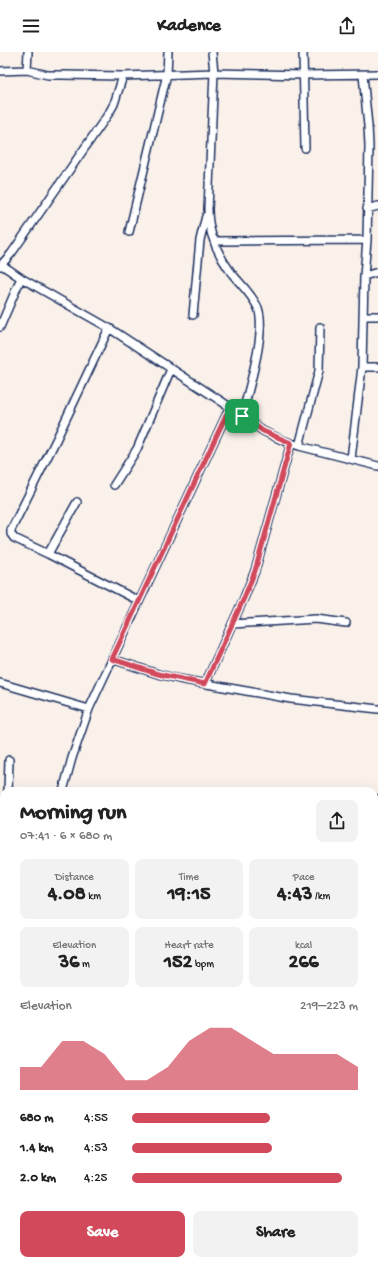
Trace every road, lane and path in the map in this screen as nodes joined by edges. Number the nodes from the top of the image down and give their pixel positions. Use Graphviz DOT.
graph roads {
  1 [pos="28,52"];
  2 [pos="168,52"];
  3 [pos="212,52"];
  4 [pos="303,52"];
  5 [pos="27,70"];
  6 [pos="0,71"];
  7 [pos="214,73"];
  8 [pos="167,74"];
  9 [pos="378,74"];
  10 [pos="303,75"];
  11 [pos="363,75"];
  12 [pos="123,76"];
  13 [pos="305,148"];
  14 [pos="378,206"];
  15 [pos="208,209"];
  16 [pos="367,209"];
  17 [pos="129,232"];
  18 [pos="367,240"];
  19 [pos="214,241"];
  20 [pos="1,266"];
  21 [pos="378,272"];
  22 [pos="364,276"];
  23 [pos="21,278"];
  24 [pos="193,315"];
  25 [pos="363,316"];
  26 [pos="378,316"];
  27 [pos="0,327"];
  28 [pos="320,327"];
  29 [pos="109,328"];
  30 [pos="362,367"];
  31 [pos="378,367"];
  32 [pos="171,369"];
  33 [pos="230,407"];
  34 [pos="242,416"];
  35 [pos="291,443"];
  36 [pos="299,446"];
  37 [pos="351,459"];
  38 [pos="378,466"];
  39 [pos="114,485"];
  40 [pos="77,502"];
  41 [pos="48,554"];
  42 [pos="139,601"];
  43 [pos="346,623"];
  44 [pos="232,624"];
  45 [pos="112,659"];
  46 [pos="0,683"];
  47 [pos="205,684"];
  48 [pos="378,709"];
  49 [pos="89,710"];
  50 [pos="9,760"];
  51 [pos="8,787"];
  52 [pos="64,787"];
  1 -- 5 [label="street"];
  2 -- 8 [label="street"];
  3 -- 7 [label="street"];
  4 -- 10 [label="street"];
  5 -- 6 [label="street"];
  5 -- 12 [label="street"];
  7 -- 8 [label="street"];
  7 -- 10 [label="street"];
  7 -- 15 [label="street"];
  8 -- 12 [label="street"];
  8 -- 17 [label="street"];
  9 -- 11 [label="street"];
  10 -- 11 [label="street"];
  10 -- 13 [label="street"];
  11 -- 16 [label="street"];
  12 -- 20 [label="street"];
  14 -- 16 [label="street"];
  15 -- 19 [label="street"];
  15 -- 24 [label="street"];
  16 -- 18 [label="street"];
  18 -- 19 [label="street"];
  18 -- 22 [label="street"];
  19 -- 34 [label="street"];
  20 -- 23 [label="street"];
  21 -- 22 [label="street"];
  22 -- 25 [label="street"];
  23 -- 27 [label="street"];
  23 -- 29 [label="street"];
  25 -- 26 [label="street"];
  25 -- 30 [label="street"];
  28 -- 36 [label="street"];
  29 -- 32 [label="street"];
  29 -- 41 [label="street"];
  30 -- 31 [label="street"];
  30 -- 37 [label="street"];
  32 -- 33 [label="street"];
  32 -- 39 [label="street"];
  33 -- 34 [label="street"];
  33 -- 42 [label="street"];
  34 -- 35 [label="street"];
  35 -- 36 [label="street"];
  35 -- 44 [label="street"];
  36 -- 37 [label="street"];
  37 -- 38 [label="street"];
  40 -- 41 [label="street"];
  41 -- 42 [label="street"];
  42 -- 45 [label="street"];
  43 -- 44 [label="street"];
  44 -- 47 [label="street"];
  45 -- 47 [label="street"];
  45 -- 49 [label="street"];
  46 -- 49 [label="street"];
  47 -- 48 [label="street"];
  49 -- 52 [label="street"];
  50 -- 51 [label="street"];
}
